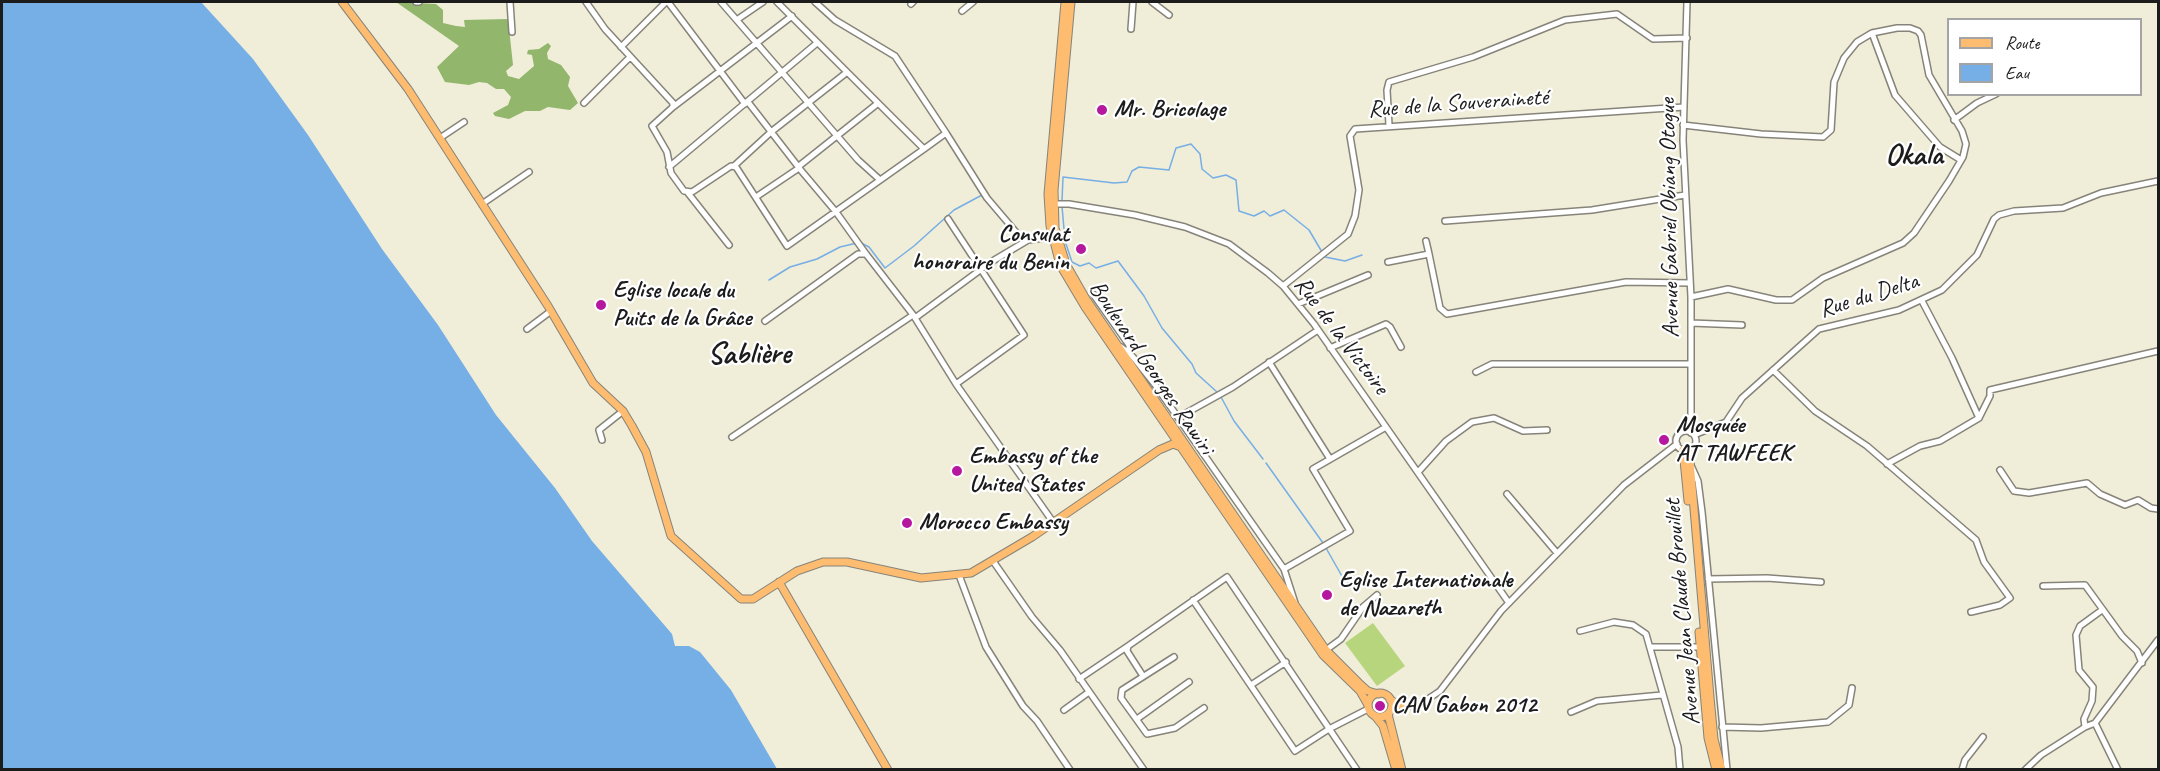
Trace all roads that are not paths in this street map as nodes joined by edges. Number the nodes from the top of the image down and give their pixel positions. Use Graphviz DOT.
graph roads {
  1 [pos="342,2"];
  2 [pos="510,2"];
  3 [pos="585,2"];
  4 [pos="667,2"];
  5 [pos="721,2"];
  6 [pos="763,2"];
  7 [pos="777,2"];
  8 [pos="815,2"];
  9 [pos="973,2"];
  10 [pos="1065,2"];
  11 [pos="1071,2"];
  12 [pos="1133,2"];
  13 [pos="1152,2"];
  14 [pos="1687,2"];
  15 [pos="962,11"];
  16 [pos="1169,15"];
  17 [pos="792,16"];
  18 [pos="738,19"];
  19 [pos="1131,29"];
  20 [pos="512,32"];
  21 [pos="1872,33"];
  22 [pos="1687,38"];
  23 [pos="817,42"];
  24 [pos="759,43"];
  25 [pos="621,46"];
  26 [pos="630,57"];
  27 [pos="784,71"];
  28 [pos="721,72"];
  29 [pos="846,73"];
  30 [pos="1992,96"];
  31 [pos="809,101"];
  32 [pos="584,103"];
  33 [pos="747,103"];
  34 [pos="877,104"];
  35 [pos="673,107"];
  36 [pos="1684,107"];
  37 [pos="1954,120"];
  38 [pos="464,122"];
  39 [pos="1683,125"];
  40 [pos="1389,126"];
  41 [pos="772,131"];
  42 [pos="946,133"];
  43 [pos="838,135"];
  44 [pos="440,138"];
  45 [pos="924,149"];
  46 [pos="1961,160"];
  47 [pos="734,166"];
  48 [pos="669,167"];
  49 [pos="800,168"];
  50 [pos="529,172"];
  51 [pos="879,179"];
  52 [pos="2158,181"];
  53 [pos="688,193"];
  54 [pos="1685,195"];
  55 [pos="756,197"];
  56 [pos="1059,203"];
  57 [pos="482,204"];
  58 [pos="836,212"];
  59 [pos="948,219"];
  60 [pos="1445,221"];
  61 [pos="1052,237"];
  62 [pos="1028,240"];
  63 [pos="1426,241"];
  64 [pos="729,245"];
  65 [pos="866,254"];
  66 [pos="1430,254"];
  67 [pos="1388,262"];
  68 [pos="981,269"];
  69 [pos="1368,275"];
  70 [pos="1690,283"];
  71 [pos="1283,286"];
  72 [pos="1093,294"];
  73 [pos="1691,297"];
  74 [pos="1922,301"];
  75 [pos="1298,304"];
  76 [pos="551,311"];
  77 [pos="914,316"];
  78 [pos="765,321"];
  79 [pos="1691,323"];
  80 [pos="1742,325"];
  81 [pos="527,328"];
  82 [pos="1318,330"];
  83 [pos="1119,347"];
  84 [pos="1401,347"];
  85 [pos="1330,348"];
  86 [pos="2158,351"];
  87 [pos="1129,352"];
  88 [pos="1269,362"];
  89 [pos="1691,363"];
  90 [pos="1773,370"];
  91 [pos="1476,372"];
  92 [pos="956,384"];
  93 [pos="623,411"];
  94 [pos="1179,417"];
  95 [pos="1979,418"];
  96 [pos="1386,427"];
  97 [pos="1547,430"];
  98 [pos="1170,431"];
  99 [pos="1693,434"];
  100 [pos="732,437"];
  101 [pos="602,440"];
  102 [pos="1166,446"];
  103 [pos="1181,447"];
  104 [pos="1683,448"];
  105 [pos="1330,459"];
  106 [pos="1689,462"];
  107 [pos="1887,464"];
  108 [pos="2000,470"];
  109 [pos="1419,471"];
  110 [pos="1507,494"];
  111 [pos="2158,509"];
  112 [pos="1053,522"];
  113 [pos="1557,553"];
  114 [pos="993,561"];
  115 [pos="1284,569"];
  116 [pos="959,575"];
  117 [pos="1708,579"];
  118 [pos="779,582"];
  119 [pos="1821,582"];
  120 [pos="2043,586"];
  121 [pos="1377,595"];
  122 [pos="1192,600"];
  123 [pos="1509,603"];
  124 [pos="1296,607"];
  125 [pos="2103,610"];
  126 [pos="1971,612"];
  127 [pos="1580,631"];
  128 [pos="2158,640"];
  129 [pos="1128,646"];
  130 [pos="1651,647"];
  131 [pos="1700,647"];
  132 [pos="1326,650"];
  133 [pos="1174,657"];
  134 [pos="1286,662"];
  135 [pos="2142,663"];
  136 [pos="1143,676"];
  137 [pos="1079,679"];
  138 [pos="1189,682"];
  139 [pos="1251,685"];
  140 [pos="1852,688"];
  141 [pos="1089,692"];
  142 [pos="1378,694"];
  143 [pos="1662,695"];
  144 [pos="1390,699"];
  145 [pos="1419,705"];
  146 [pos="1368,707"];
  147 [pos="1204,708"];
  148 [pos="1064,710"];
  149 [pos="1571,712"];
  150 [pos="1389,713"];
  151 [pos="1375,716"];
  152 [pos="1137,719"];
  153 [pos="2095,723"];
  154 [pos="1722,727"];
  155 [pos="2085,727"];
  156 [pos="1329,729"];
  157 [pos="1983,737"];
  158 [pos="888,770"];
  159 [pos="1070,770"];
  160 [pos="1144,770"];
  161 [pos="1358,770"];
  162 [pos="1396,770"];
  163 [pos="1402,770"];
  164 [pos="1680,770"];
  165 [pos="1716,770"];
  166 [pos="1722,770"];
  167 [pos="1727,770"];
  168 [pos="1962,770"];
  169 [pos="2025,770"];
  170 [pos="2118,770"];
  1 -- 44 [label="main road"];
  2 -- 20 [label="street"];
  3 -- 25 [label="street"];
  4 -- 25 [label="street"];
  4 -- 28 [label="street"];
  5 -- 18 [label="street"];
  6 -- 18 [label="street"];
  7 -- 17 [label="street"];
  8 -- 42 [label="street"];
  9 -- 15 [label="street"];
  10 -- 61 [label="main road, Boulevard Georges Rawiri"];
  11 -- 56 [label="main road, Boulevard Georges Rawiri"];
  12 -- 19 [label="street"];
  13 -- 16 [label="street"];
  14 -- 22 [label="street, Avenue Gabriel Obiang Otogue"];
  17 -- 23 [label="street"];
  17 -- 24 [label="street"];
  18 -- 24 [label="street"];
  21 -- 37 [label="street"];
  21 -- 39 [label="street"];
  21 -- 46 [label="street"];
  22 -- 36 [label="street, Avenue Gabriel Obiang Otogue"];
  22 -- 40 [label="street"];
  23 -- 27 [label="street"];
  23 -- 29 [label="street"];
  24 -- 27 [label="street"];
  24 -- 28 [label="street"];
  25 -- 26 [label="street"];
  26 -- 32 [label="street"];
  26 -- 35 [label="street"];
  27 -- 31 [label="street"];
  27 -- 33 [label="street"];
  28 -- 33 [label="street"];
  28 -- 35 [label="street"];
  29 -- 31 [label="street"];
  29 -- 34 [label="street"];
  30 -- 37 [label="street"];
  31 -- 41 [label="street"];
  31 -- 43 [label="street"];
  33 -- 41 [label="street"];
  33 -- 48 [label="street"];
  34 -- 43 [label="street"];
  34 -- 45 [label="street"];
  35 -- 48 [label="street"];
  36 -- 39 [label="street, Avenue Gabriel Obiang Otogue"];
  36 -- 40 [label="street, Rue de la Souveraineté"];
  37 -- 46 [label="street"];
  38 -- 44 [label="street"];
  39 -- 54 [label="street, Avenue Gabriel Obiang Otogue"];
  40 -- 71 [label="street, Rue de la Souveraineté"];
  41 -- 47 [label="street"];
  41 -- 49 [label="street"];
  42 -- 45 [label="street"];
  42 -- 62 [label="street"];
  43 -- 49 [label="street"];
  43 -- 51 [label="street"];
  44 -- 57 [label="main road"];
  45 -- 51 [label="street"];
  46 -- 73 [label="street"];
  47 -- 53 [label="street"];
  47 -- 55 [label="street"];
  48 -- 53 [label="street"];
  49 -- 55 [label="street"];
  49 -- 58 [label="street"];
  50 -- 57 [label="street"];
  51 -- 58 [label="street"];
  52 -- 74 [label="street, Rue du Delta"];
  53 -- 64 [label="street"];
  54 -- 60 [label="street"];
  54 -- 70 [label="street, Avenue Gabriel Obiang Otogue"];
  55 -- 58 [label="street"];
  56 -- 71 [label="street, Rue de la Victoire"];
  56 -- 83 [label="main road, Boulevard Georges Rawiri"];
  57 -- 76 [label="main road"];
  58 -- 65 [label="street"];
  59 -- 68 [label="street"];
  61 -- 62 [label="street"];
  61 -- 98 [label="main road, Boulevard Georges Rawiri"];
  62 -- 68 [label="street"];
  63 -- 66 [label="street"];
  65 -- 77 [label="street"];
  65 -- 78 [label="street"];
  66 -- 67 [label="street"];
  66 -- 70 [label="street"];
  68 -- 77 [label="street"];
  68 -- 92 [label="street"];
  69 -- 75 [label="street"];
  70 -- 73 [label="street, Avenue Gabriel Obiang Otogue"];
  71 -- 75 [label="street, Rue de la Victoire"];
  72 -- 87 [label="street"];
  73 -- 79 [label="street, Avenue Gabriel Obiang Otogue"];
  74 -- 90 [label="street, Rue du Delta"];
  74 -- 95 [label="street"];
  75 -- 82 [label="street, Rue de la Victoire"];
  76 -- 81 [label="street"];
  76 -- 93 [label="main road"];
  77 -- 92 [label="street"];
  77 -- 100 [label="street"];
  79 -- 80 [label="street"];
  79 -- 89 [label="street, Avenue Gabriel Obiang Otogue"];
  82 -- 85 [label="street, Rue de la Victoire"];
  82 -- 88 [label="street"];
  83 -- 87 [label="street"];
  83 -- 124 [label="main road, Boulevard Georges Rawiri"];
  84 -- 85 [label="street"];
  85 -- 96 [label="street, Rue de la Victoire"];
  86 -- 95 [label="street"];
  87 -- 94 [label="street"];
  88 -- 94 [label="street"];
  88 -- 105 [label="street"];
  89 -- 91 [label="street"];
  89 -- 99 [label="street, Avenue Gabriel Obiang Otogue"];
  90 -- 99 [label="street, Rue du Delta"];
  90 -- 107 [label="street"];
  92 -- 112 [label="street"];
  93 -- 101 [label="street"];
  93 -- 118 [label="main road"];
  94 -- 115 [label="street"];
  95 -- 107 [label="street"];
  96 -- 105 [label="street"];
  96 -- 109 [label="street, Rue de la Victoire"];
  97 -- 109 [label="street"];
  98 -- 102 [label="main road"];
  98 -- 103 [label="main road, Boulevard Georges Rawiri"];
  99 -- 104 [label="street, Avenue Gabriel Obiang Otogue"];
  99 -- 104 [label="street, Rue du Delta"];
  102 -- 103 [label="main road"];
  102 -- 112 [label="main road"];
  103 -- 146 [label="main road, Boulevard Georges Rawiri"];
  104 -- 106 [label="main road, Avenue Jean Claude Brouillet"];
  104 -- 113 [label="street"];
  104 -- 131 [label="main road, Avenue Jean Claude Brouillet"];
  105 -- 115 [label="street"];
  106 -- 117 [label="street"];
  106 -- 166 [label="main road, Avenue Jean Claude Brouillet"];
  107 -- 126 [label="street"];
  108 -- 111 [label="street"];
  109 -- 123 [label="street, Rue de la Victoire"];
  110 -- 113 [label="street"];
  112 -- 114 [label="main road"];
  113 -- 123 [label="street"];
  114 -- 116 [label="main road"];
  114 -- 137 [label="street"];
  115 -- 124 [label="street"];
  116 -- 118 [label="main road"];
  116 -- 159 [label="street"];
  117 -- 119 [label="street"];
  117 -- 154 [label="street"];
  118 -- 158 [label="main road"];
  120 -- 125 [label="street"];
  121 -- 132 [label="street"];
  122 -- 129 [label="street"];
  122 -- 134 [label="street"];
  122 -- 139 [label="street"];
  123 -- 145 [label="street"];
  124 -- 132 [label="main road, Boulevard Georges Rawiri"];
  125 -- 135 [label="street"];
  125 -- 155 [label="street"];
  127 -- 130 [label="street"];
  128 -- 135 [label="street"];
  129 -- 136 [label="street"];
  129 -- 137 [label="street"];
  130 -- 131 [label="street"];
  130 -- 143 [label="street"];
  131 -- 165 [label="main road, Avenue Jean Claude Brouillet"];
  132 -- 142 [label="main road, Boulevard Georges Rawiri"];
  133 -- 136 [label="street"];
  134 -- 139 [label="street"];
  134 -- 156 [label="street"];
  135 -- 153 [label="street"];
  136 -- 152 [label="street"];
  137 -- 141 [label="street"];
  138 -- 152 [label="street"];
  139 -- 156 [label="street"];
  140 -- 154 [label="street"];
  141 -- 148 [label="street"];
  141 -- 160 [label="street"];
  142 -- 144 [label="main road"];
  142 -- 146 [label="main road"];
  143 -- 149 [label="street"];
  143 -- 164 [label="street"];
  144 -- 145 [label="main road"];
  144 -- 150 [label="main road"];
  145 -- 150 [label="main road"];
  146 -- 151 [label="main road"];
  146 -- 156 [label="street"];
  147 -- 152 [label="street"];
  150 -- 151 [label="main road"];
  150 -- 163 [label="main road"];
  151 -- 162 [label="main road"];
  153 -- 155 [label="street"];
  153 -- 170 [label="street"];
  154 -- 167 [label="street"];
  155 -- 169 [label="street"];
  156 -- 161 [label="street"];
  157 -- 168 [label="street"];
}
